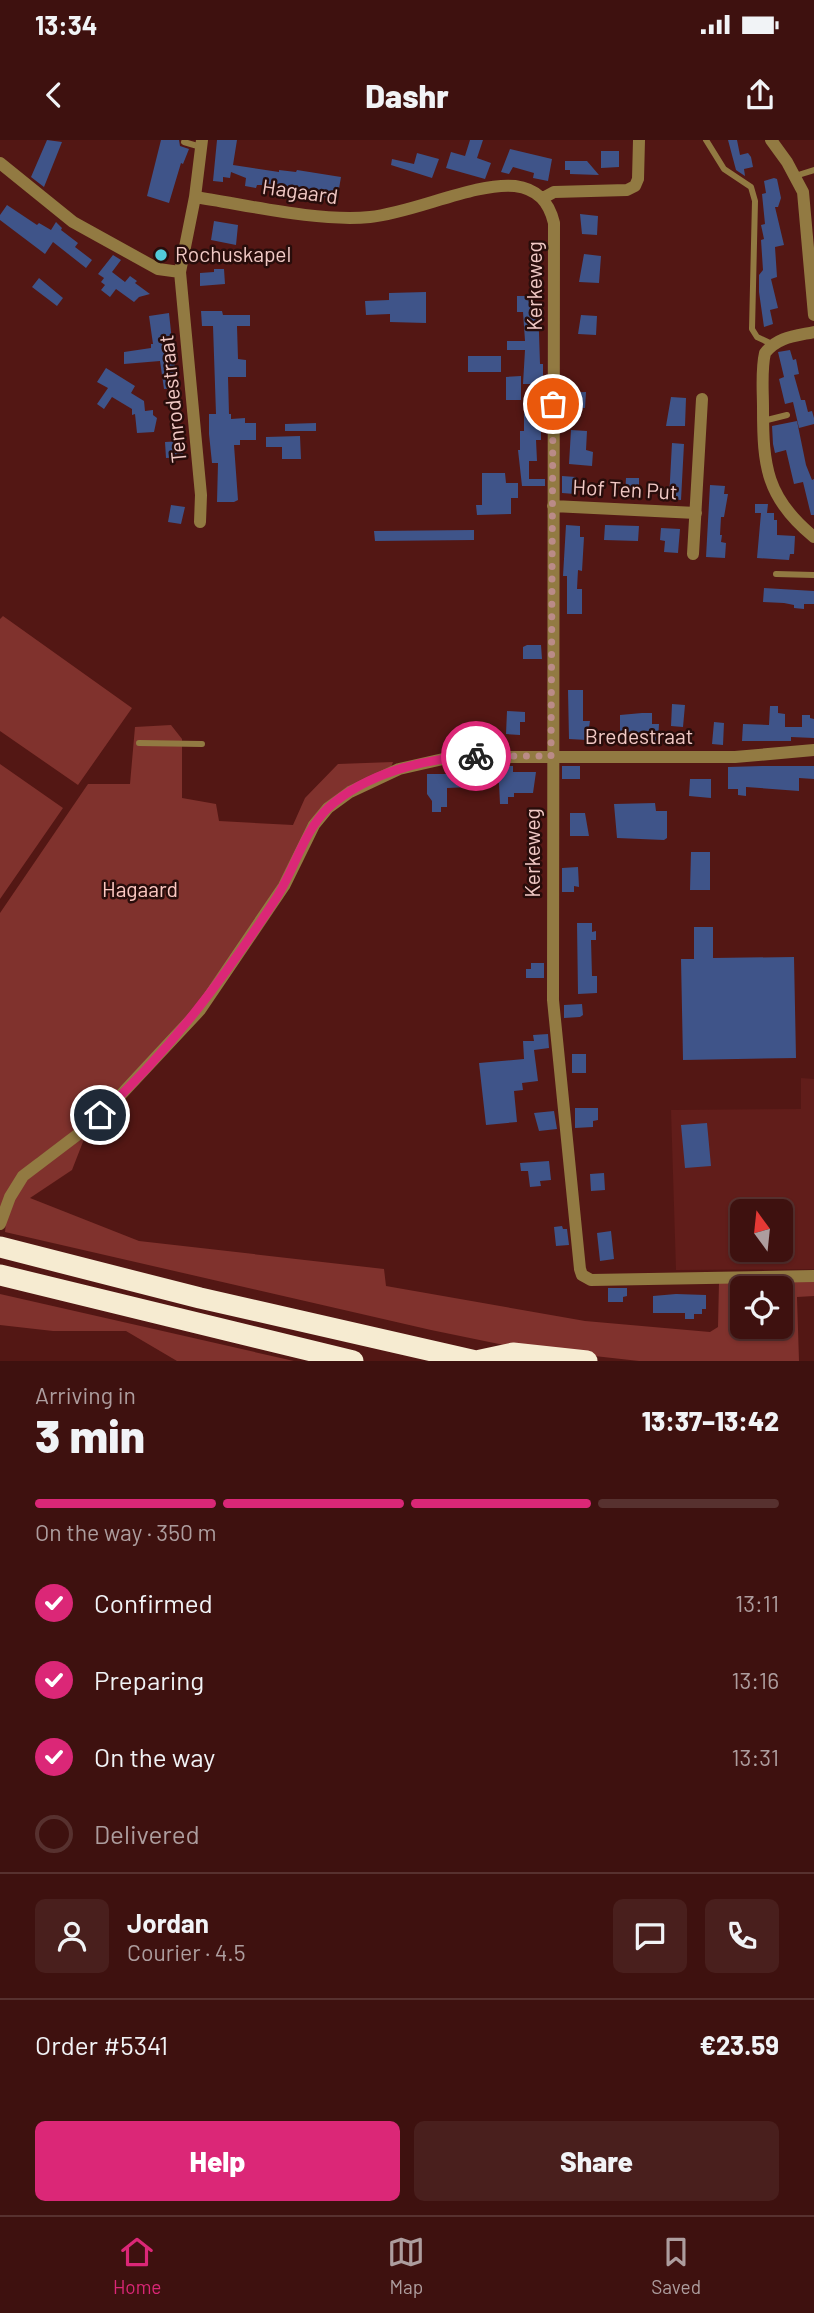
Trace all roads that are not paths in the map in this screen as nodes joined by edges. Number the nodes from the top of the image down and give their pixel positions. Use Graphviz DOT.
graph roads {
  1 [pos="639,140"];
  2 [pos="706,140"];
  3 [pos="771,140"];
  4 [pos="184,142"];
  5 [pos="202,144"];
  6 [pos="0,163"];
  7 [pos="814,170"];
  8 [pos="795,176"];
  9 [pos="195,197"];
  10 [pos="543,198"];
  11 [pos="180,272"];
  12 [pos="814,316"];
  13 [pos="814,332"];
  14 [pos="772,344"];
  15 [pos="702,399"];
  16 [pos="787,415"];
  17 [pos="763,421"];
  18 [pos="553,506"];
  19 [pos="696,513"];
  20 [pos="200,522"];
  21 [pos="814,537"];
  22 [pos="693,554"];
  23 [pos="776,574"];
  24 [pos="814,575"];
  25 [pos="139,743"];
  26 [pos="202,744"];
  27 [pos="814,750"];
  28 [pos="551,756"];
  29 [pos="2,1218"];
  30 [pos="0,1247"];
  31 [pos="0,1275"];
  32 [pos="814,1276"];
  33 [pos="353,1361"];
  34 [pos="476,1361"];
  35 [pos="587,1361"];
  1 -- 10 [label="street, Hagaard"];
  2 -- 14 [label="lane"];
  3 -- 8 [label="street"];
  4 -- 5 [label="lane"];
  5 -- 9 [label="street"];
  6 -- 11 [label="street"];
  7 -- 8 [label="lane"];
  8 -- 12 [label="street"];
  9 -- 10 [label="street, Hagaard"];
  9 -- 11 [label="street"];
  10 -- 18 [label="street, Kerkeweg"];
  11 -- 20 [label="street, Tenrodestraat"];
  13 -- 14 [label="street"];
  14 -- 17 [label="street"];
  15 -- 19 [label="street, Hof Ten Put"];
  16 -- 17 [label="lane"];
  17 -- 21 [label="street"];
  18 -- 19 [label="street, Hof Ten Put"];
  18 -- 28 [label="street, Kerkeweg"];
  19 -- 22 [label="street, Hof Ten Put"];
  23 -- 24 [label="lane"];
  25 -- 26 [label="lane"];
  27 -- 28 [label="street, Bredestraat"];
  28 -- 29 [label="street, Bredestraat"];
  28 -- 32 [label="street, Kerkeweg"];
  30 -- 34 [label="highway"];
  31 -- 33 [label="highway"];
  34 -- 35 [label="highway"];
}
